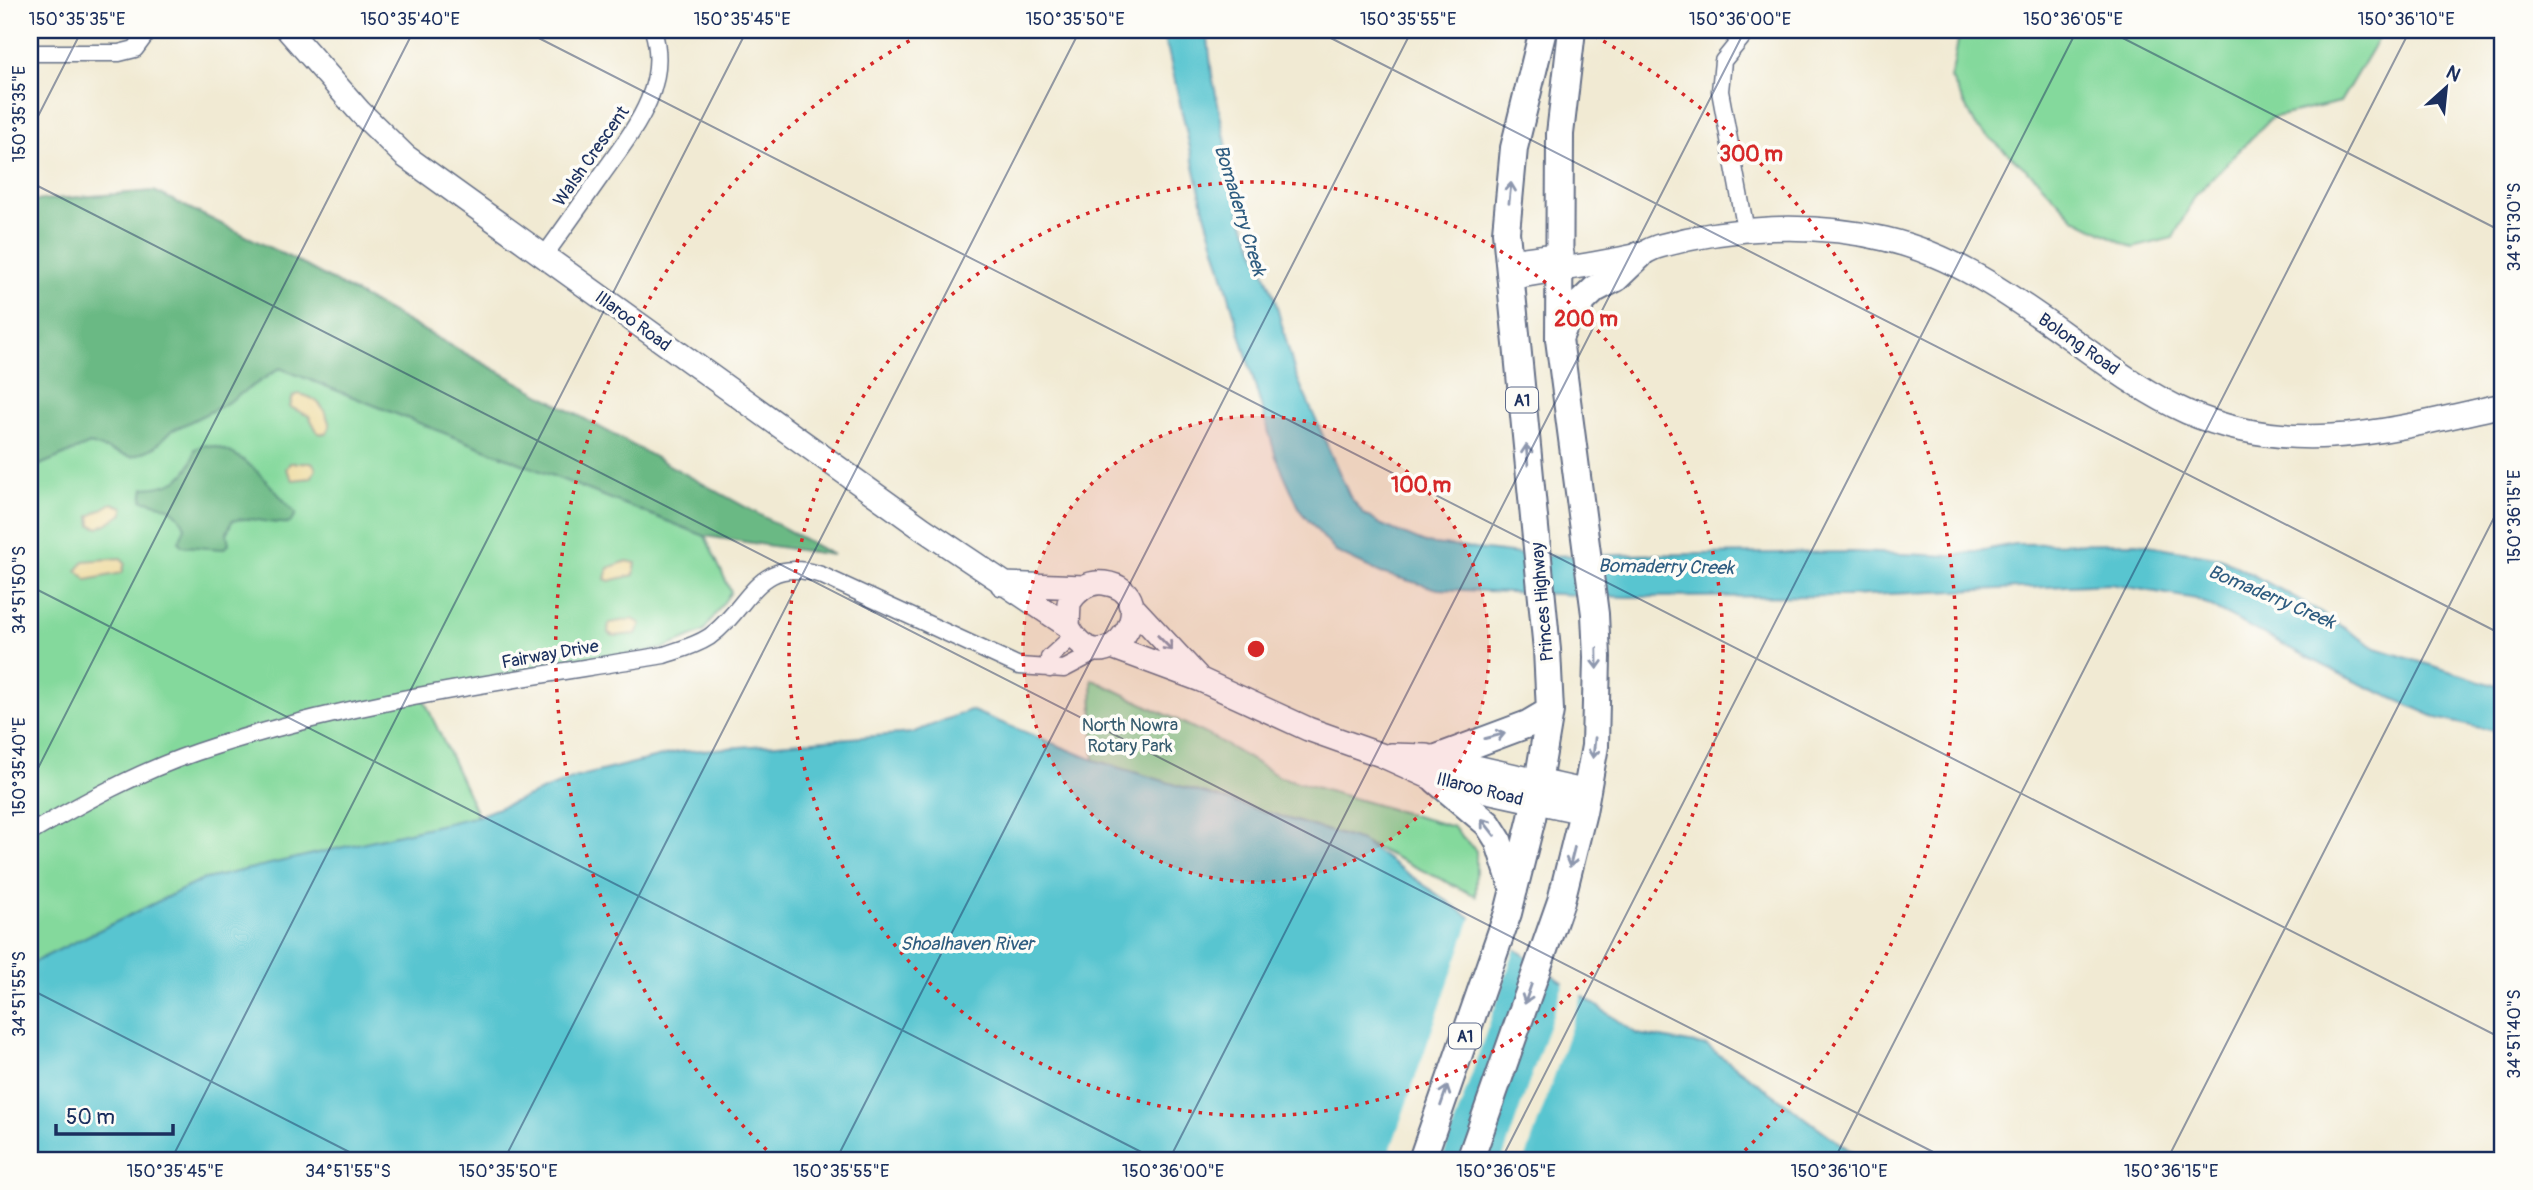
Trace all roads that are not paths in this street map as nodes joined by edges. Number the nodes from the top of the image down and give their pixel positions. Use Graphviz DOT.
graph roads {
  1 [pos="149,30"];
  2 [pos="288,30"];
  3 [pos="653,30"];
  4 [pos="1543,30"];
  5 [pos="1572,30"];
  6 [pos="1748,30"];
  7 [pos="30,53"];
  8 [pos="1745,230"];
  9 [pos="1649,250"];
  10 [pos="544,257"];
  11 [pos="1560,262"];
  12 [pos="1509,269"];
  13 [pos="1559,339"];
  14 [pos="2503,405"];
  15 [pos="1002,584"];
  16 [pos="1084,587"];
  17 [pos="1130,604"];
  18 [pos="1071,631"];
  19 [pos="1107,648"];
  20 [pos="1050,668"];
  21 [pos="1201,680"];
  22 [pos="1550,711"];
  23 [pos="1437,769"];
  24 [pos="1537,792"];
  25 [pos="1586,802"];
  26 [pos="30,832"];
  27 [pos="1511,901"];
  28 [pos="1422,1160"];
  29 [pos="1470,1160"];
  1 -- 7 [label="street"];
  2 -- 10 [label="main road, Illaroo Road"];
  3 -- 10 [label="street, Walsh Crescent"];
  12 -- 4 [label="highway, Princes Highway / A1, one-way"];
  5 -- 11 [label="highway"];
  6 -- 8 [label="street"];
  8 -- 9 [label="main road, Bolong Road"];
  8 -- 14 [label="main road, Bolong Road"];
  9 -- 11 [label="main road, Bolong Road"];
  9 -- 13 [label="highway"];
  10 -- 15 [label="main road, Illaroo Road"];
  11 -- 12 [label="main road, Bolong Road"];
  11 -- 13 [label="highway"];
  22 -- 12 [label="highway, Princes Highway / A1, one-way"];
  13 -- 25 [label="highway, one-way"];
  15 -- 16 [label="main road, Illaroo Road"];
  15 -- 18 [label="main road, Illaroo Road"];
  16 -- 17 [label="main road, Illaroo Road"];
  16 -- 18 [label="main road"];
  17 -- 19 [label="main road"];
  17 -- 21 [label="main road, Illaroo Road, one-way"];
  18 -- 19 [label="main road, Illaroo Road"];
  18 -- 20 [label="street"];
  19 -- 20 [label="street, Fairway Drive"];
  19 -- 21 [label="main road, Illaroo Road"];
  20 -- 26 [label="street, Fairway Drive"];
  21 -- 23 [label="main road, Illaroo Road"];
  23 -- 22 [label="highway, one-way"];
  22 -- 24 [label="highway, Princes Highway / A1"];
  23 -- 24 [label="main road, Illaroo Road"];
  27 -- 23 [label="highway, one-way"];
  24 -- 25 [label="main road, Illaroo Road"];
  24 -- 27 [label="highway, Princes Highway / A1"];
  25 -- 29 [label="highway, one-way"];
  28 -- 27 [label="highway, Princes Highway / A1, one-way"];
}
